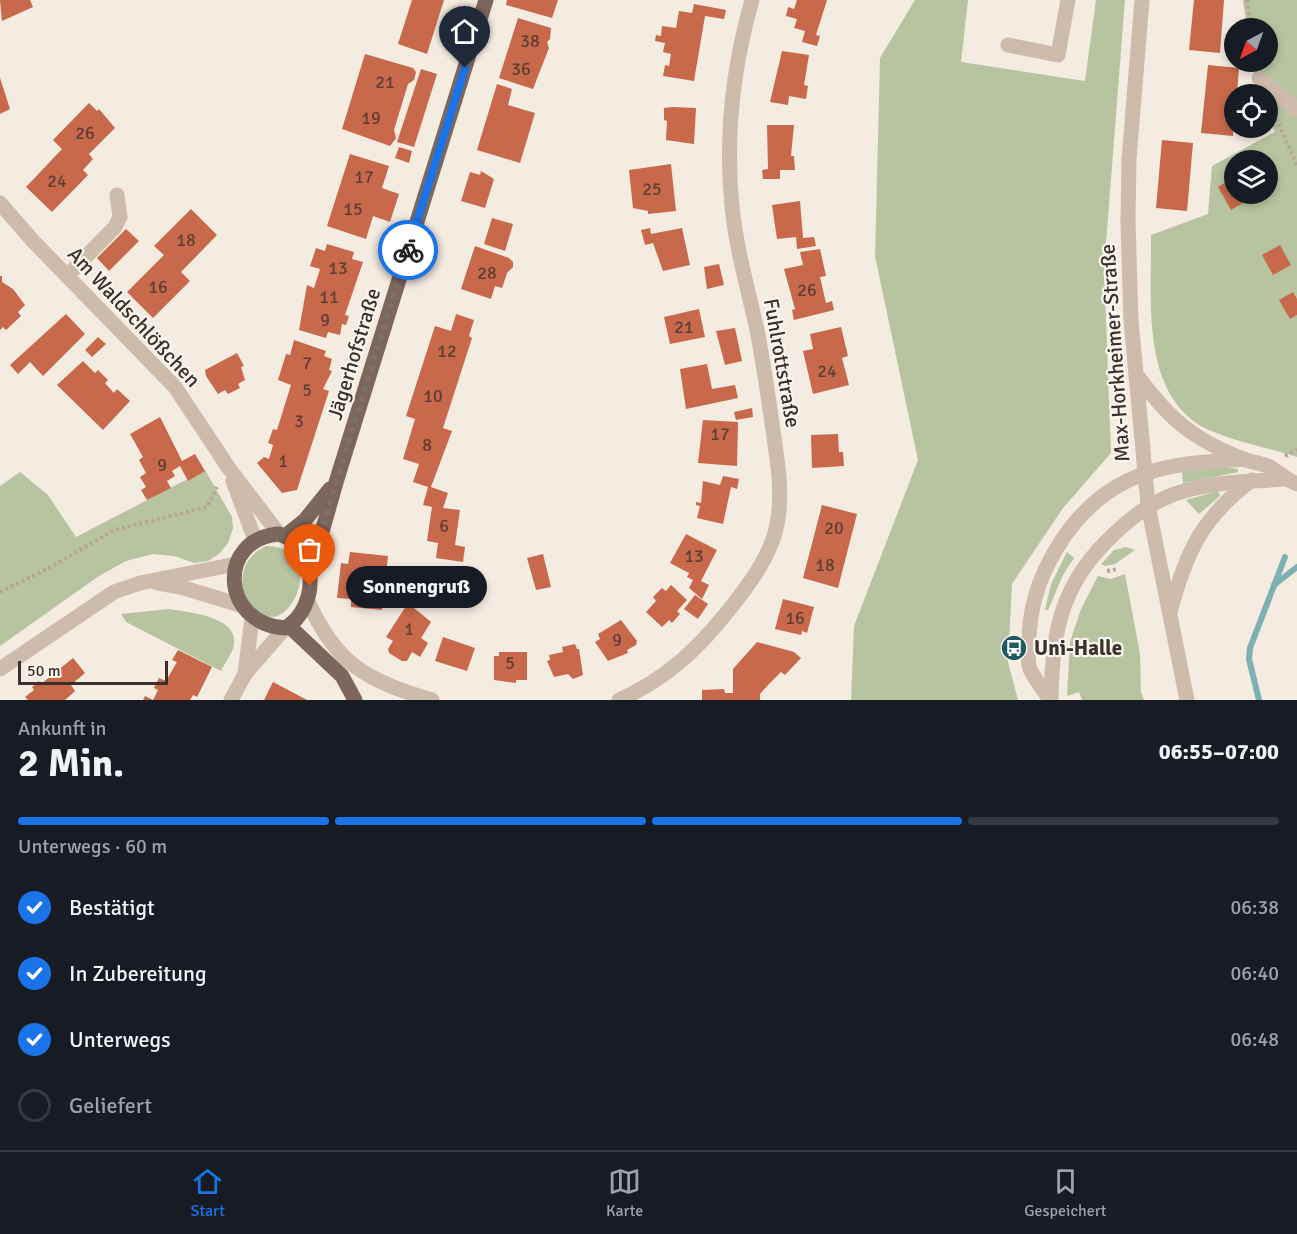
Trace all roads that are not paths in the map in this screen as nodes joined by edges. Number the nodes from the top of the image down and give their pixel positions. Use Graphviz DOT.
graph roads {
  1 [pos="486,0"];
  2 [pos="752,0"];
  3 [pos="1068,0"];
  4 [pos="1142,0"];
  5 [pos="1008,45"];
  6 [pos="1259,78"];
  7 [pos="1297,110"];
  8 [pos="117,195"];
  9 [pos="0,202"];
  10 [pos="67,276"];
  11 [pos="1136,374"];
  12 [pos="1244,459"];
  13 [pos="228,467"];
  14 [pos="1143,474"];
  15 [pos="337,479"];
  16 [pos="1252,480"];
  17 [pos="1290,481"];
  18 [pos="1148,505"];
  19 [pos="282,535"];
  20 [pos="255,540"];
  21 [pos="236,564"];
  22 [pos="310,574"];
  23 [pos="151,582"];
  24 [pos="307,599"];
  25 [pos="240,605"];
  26 [pos="1169,615"];
  27 [pos="252,618"];
  28 [pos="287,627"];
  29 [pos="0,669"];
  30 [pos="245,674"];
  31 [pos="646,694"];
  32 [pos="231,700"];
  33 [pos="356,700"];
  34 [pos="432,700"];
  35 [pos="619,700"];
  36 [pos="1050,700"];
  37 [pos="1187,700"];
  1 -- 15 [label="main road, Jägerhofstraße"];
  2 -- 31 [label="street, Fuhlrottstraße"];
  3 -- 5 [label="street"];
  4 -- 11 [label="street, Max-Horkheimer-Straße"];
  6 -- 7 [label="street"];
  8 -- 10 [label="street"];
  9 -- 10 [label="street, Am Waldschlößchen"];
  10 -- 13 [label="street, Am Waldschlößchen"];
  11 -- 12 [label="street"];
  11 -- 14 [label="street, Max-Horkheimer-Straße"];
  12 -- 14 [label="street"];
  12 -- 17 [label="street"];
  13 -- 19 [label="street, Am Waldschlößchen"];
  13 -- 20 [label="street, Am Waldschlößchen"];
  14 -- 18 [label="street, Max-Horkheimer-Straße"];
  14 -- 36 [label="street"];
  15 -- 19 [label="main road, Jägerhofstraße"];
  15 -- 22 [label="main road, Jägerhofstraße"];
  16 -- 17 [label="street"];
  16 -- 18 [label="street"];
  16 -- 26 [label="street"];
  18 -- 26 [label="street, Max-Horkheimer-Straße"];
  18 -- 36 [label="street"];
  19 -- 20 [label="main road"];
  19 -- 22 [label="main road"];
  20 -- 21 [label="main road"];
  21 -- 23 [label="street"];
  21 -- 25 [label="main road"];
  22 -- 24 [label="main road"];
  23 -- 25 [label="street"];
  23 -- 29 [label="street"];
  24 -- 28 [label="main road"];
  24 -- 34 [label="street"];
  25 -- 27 [label="main road"];
  26 -- 37 [label="street, Max-Horkheimer-Straße"];
  27 -- 28 [label="main road"];
  27 -- 30 [label="street"];
  28 -- 30 [label="street"];
  28 -- 33 [label="main road"];
  30 -- 32 [label="street"];
  31 -- 35 [label="street, Fuhlrottstraße"];
}
